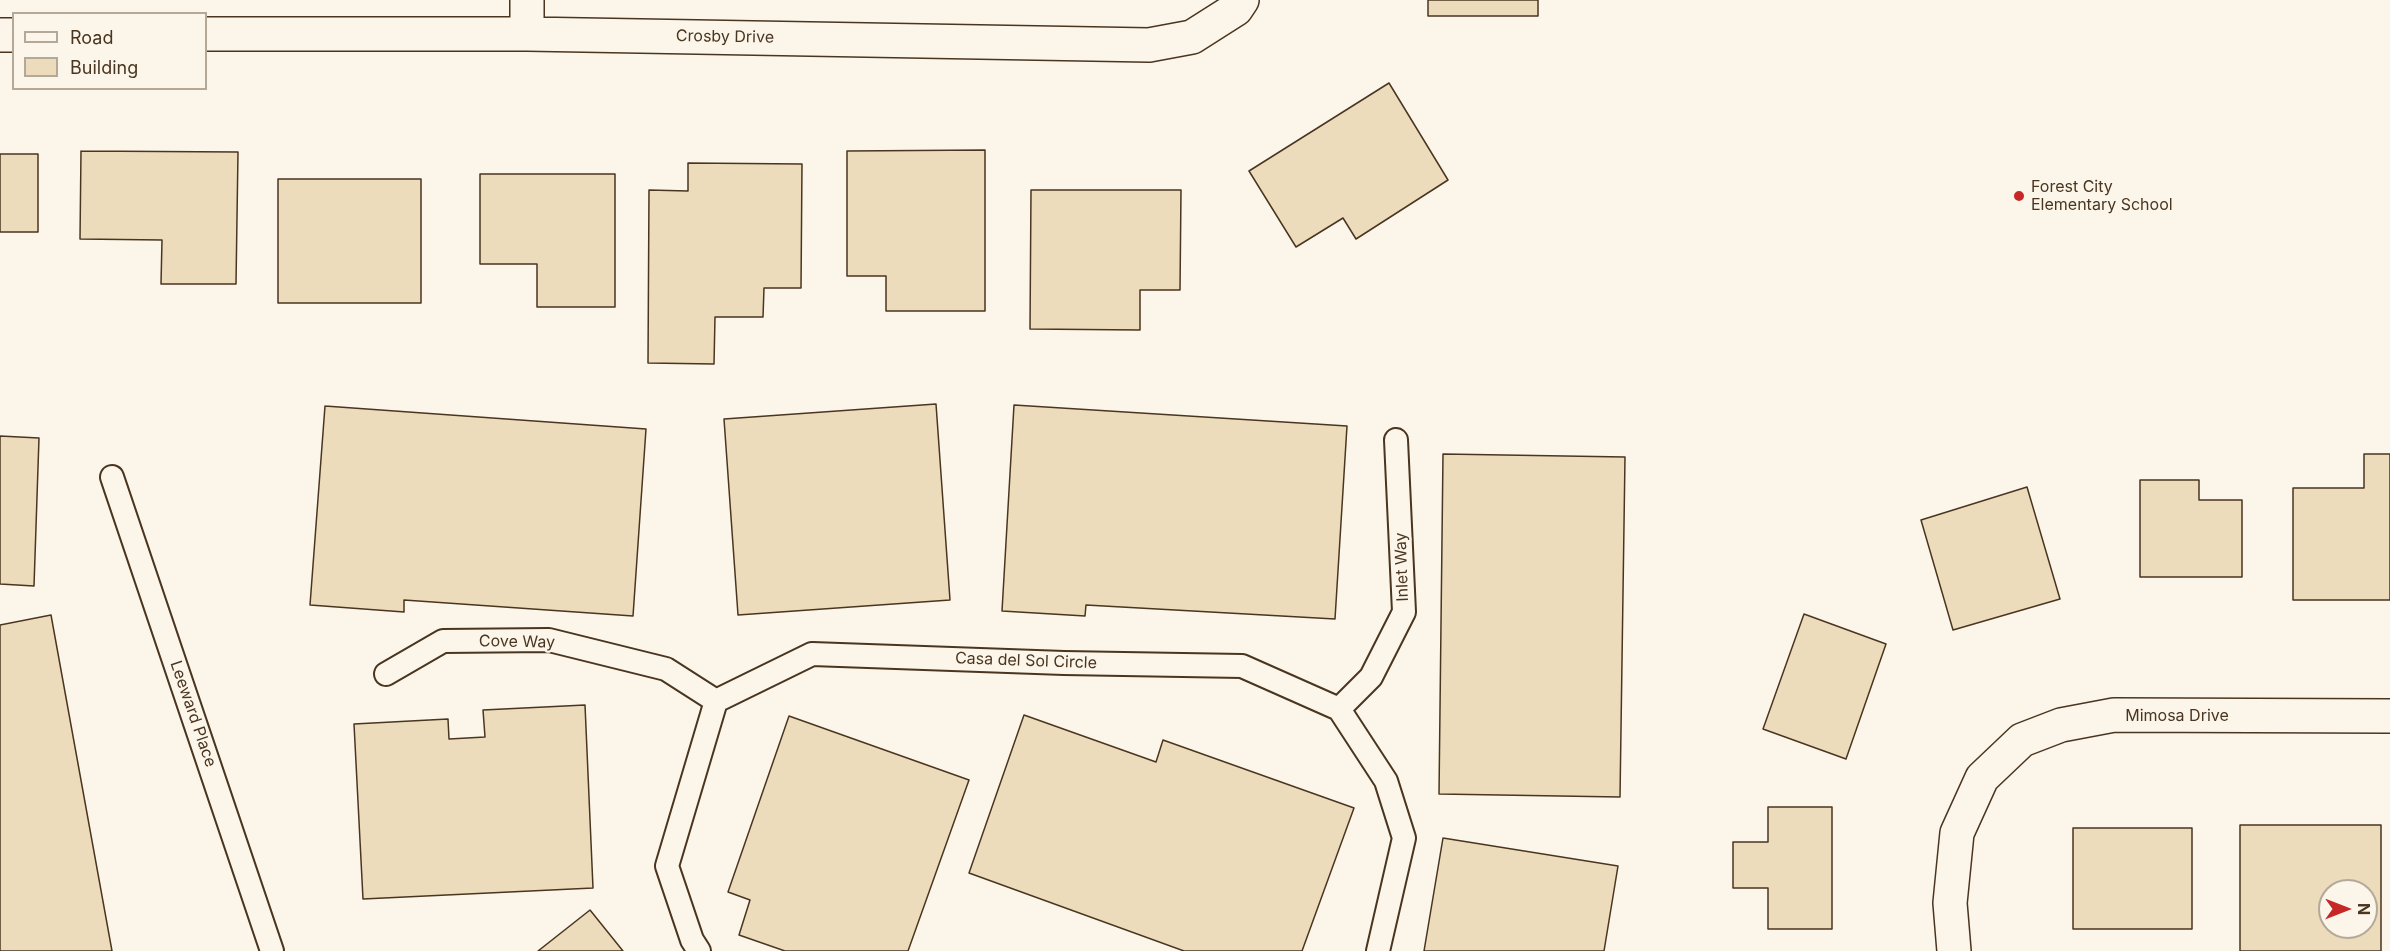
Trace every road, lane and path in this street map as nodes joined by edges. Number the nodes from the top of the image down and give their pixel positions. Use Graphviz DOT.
graph roads {
  1 [pos="527,0"];
  2 [pos="1239,5"];
  3 [pos="207,34"];
  4 [pos="527,34"];
  5 [pos="1396,440"];
  6 [pos="112,477"];
  7 [pos="386,674"];
  8 [pos="716,701"];
  9 [pos="1340,709"];
  10 [pos="2390,716"];
  11 [pos="272,951"];
  12 [pos="699,951"];
  13 [pos="1378,951"];
  14 [pos="1954,951"];
  1 -- 4 [label="street"];
  2 -- 4 [label="street, Crosby Drive"];
  3 -- 4 [label="street, Crosby Drive"];
  5 -- 9 [label="lane, Inlet Way"];
  6 -- 11 [label="lane, Leeward Place"];
  7 -- 8 [label="lane, Cove Way"];
  8 -- 9 [label="lane, Casa del Sol Circle"];
  8 -- 12 [label="lane"];
  9 -- 13 [label="lane"];
  10 -- 14 [label="street, Mimosa Drive"];
}
